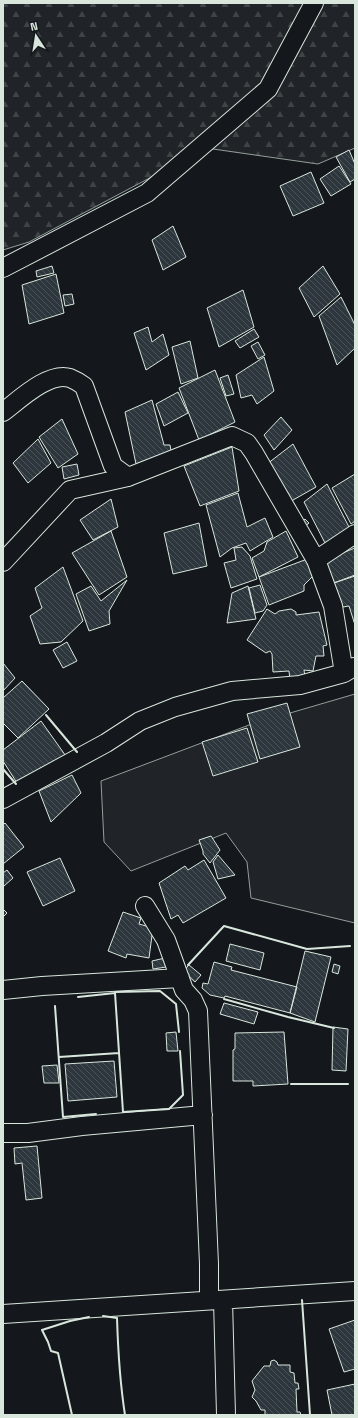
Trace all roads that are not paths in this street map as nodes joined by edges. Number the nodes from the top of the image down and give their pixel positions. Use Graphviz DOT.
graph roads {
  1 [pos="314,3"];
  2 [pos="3,268"];
  3 [pos="3,412"];
  4 [pos="128,477"];
  5 [pos="355,534"];
  6 [pos="316,560"];
  7 [pos="3,562"];
  8 [pos="350,670"];
  9 [pos="3,799"];
  10 [pos="145,906"];
  11 [pos="180,978"];
  12 [pos="3,990"];
  13 [pos="203,1115"];
  14 [pos="3,1133"];
  15 [pos="355,1291"];
  16 [pos="216,1300"];
  17 [pos="3,1314"];
  18 [pos="226,1415"];
  1 -- 2 [label="street"];
  3 -- 4 [label="street"];
  4 -- 6 [label="street"];
  4 -- 7 [label="street"];
  5 -- 6 [label="street"];
  6 -- 8 [label="street"];
  8 -- 9 [label="street"];
  10 -- 11 [label="street"];
  11 -- 12 [label="street"];
  11 -- 13 [label="street"];
  13 -- 14 [label="street"];
  13 -- 16 [label="street"];
  15 -- 16 [label="street"];
  16 -- 17 [label="street"];
  16 -- 18 [label="street"];
}
